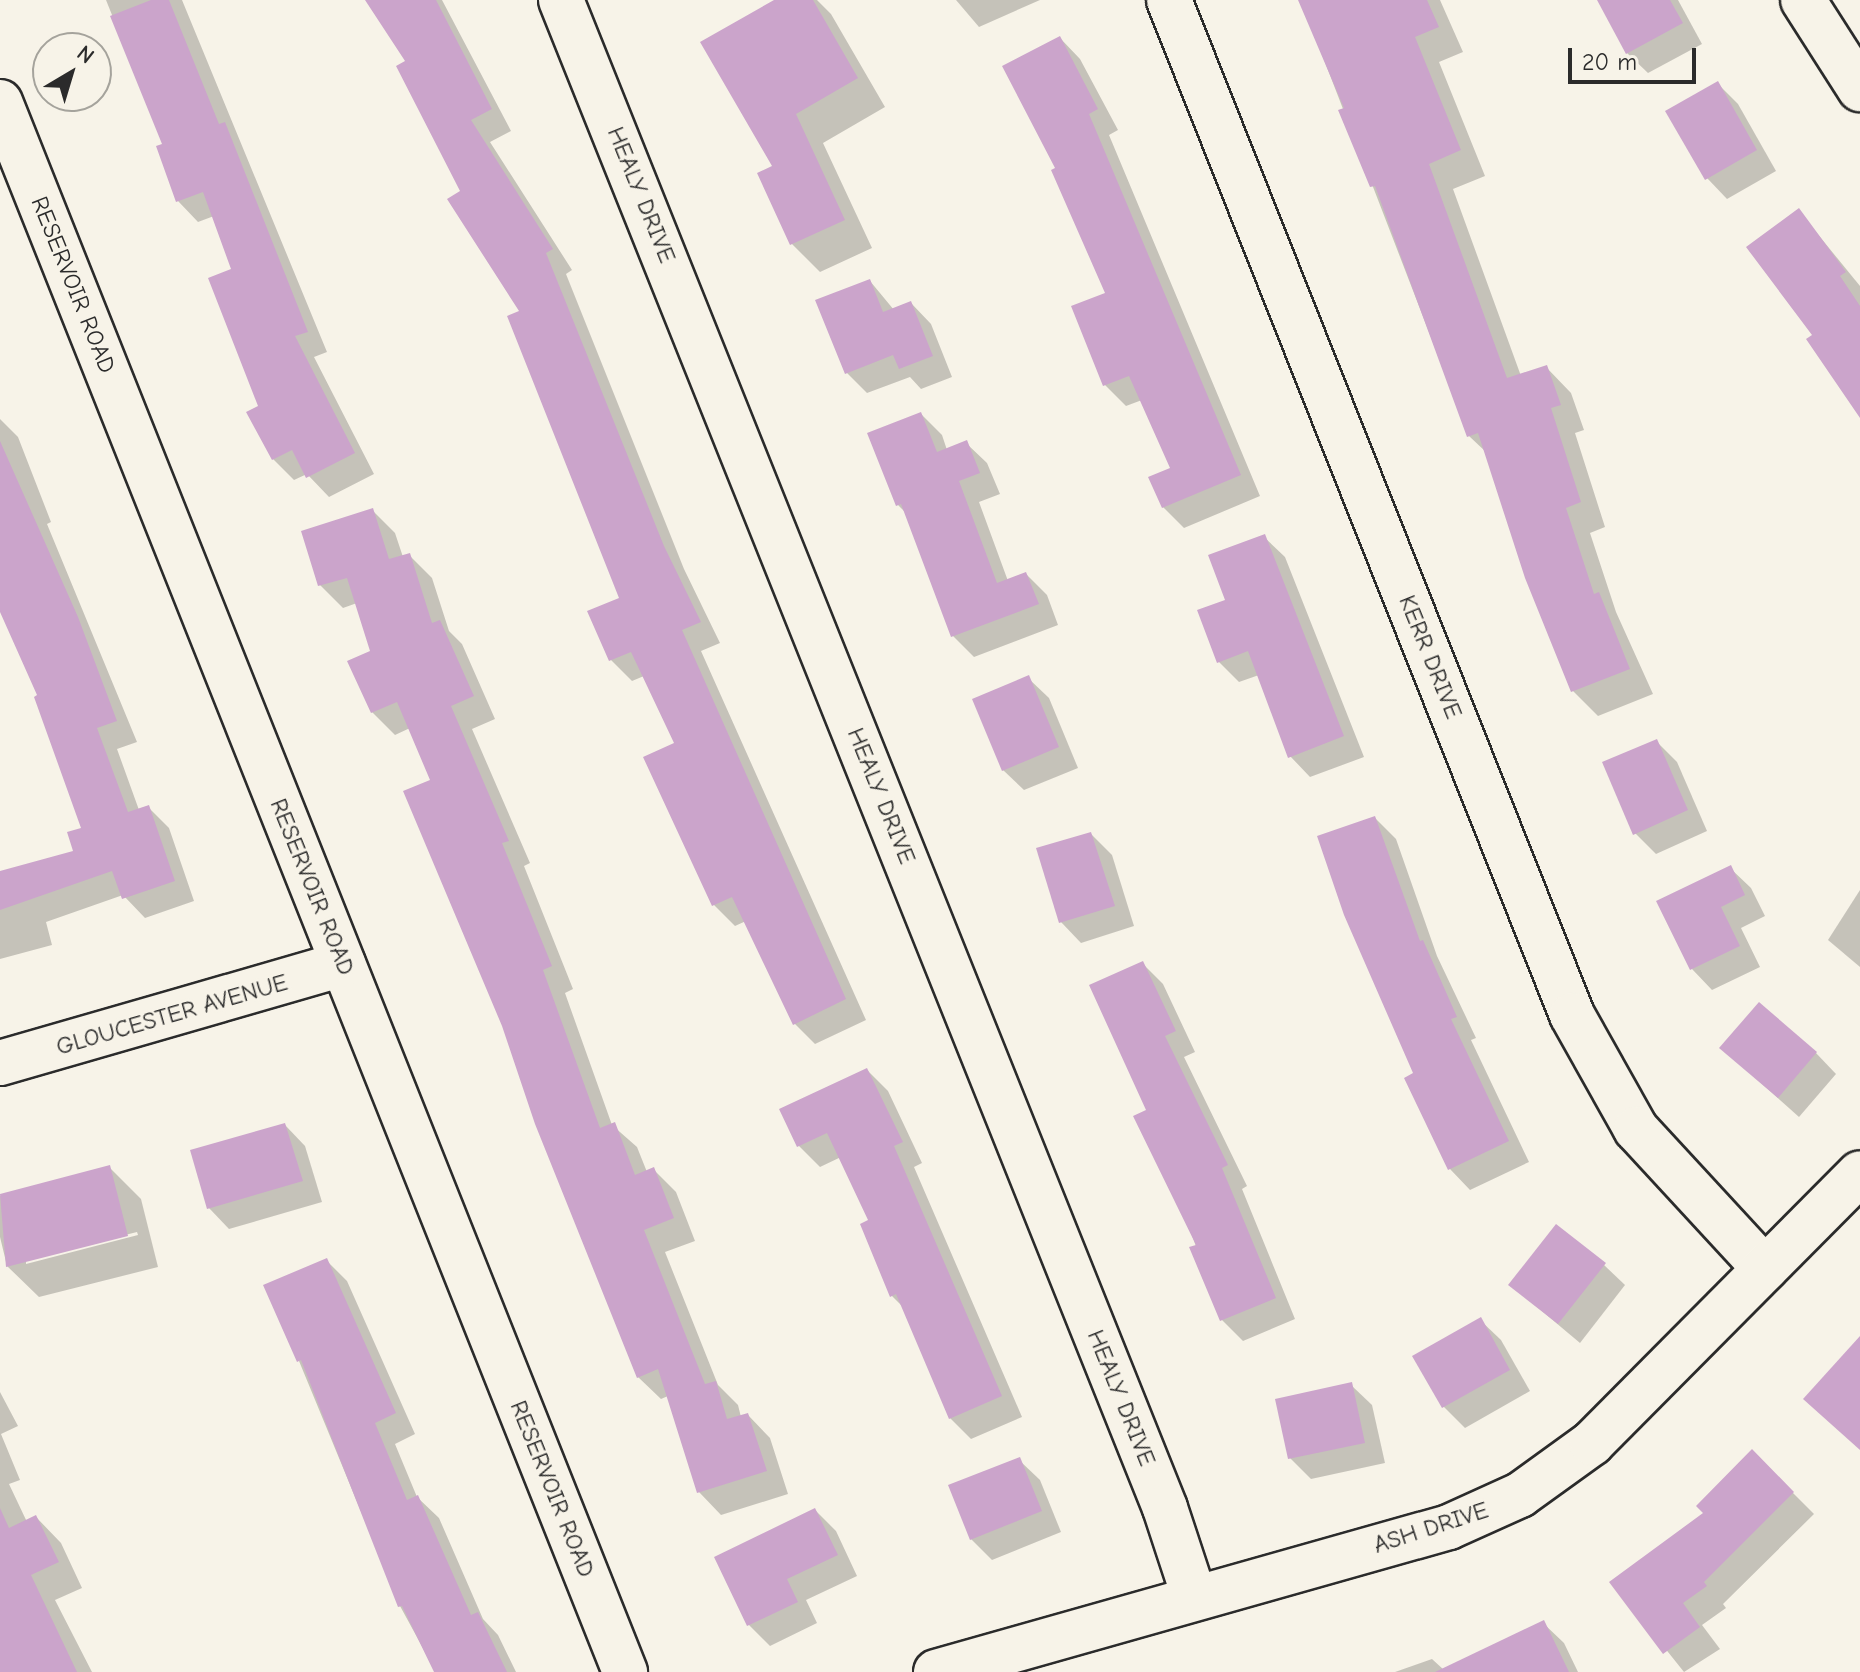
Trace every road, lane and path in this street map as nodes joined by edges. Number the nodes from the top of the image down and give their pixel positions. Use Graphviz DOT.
graph roads {
  1 [pos="561,0"];
  2 [pos="1169,0"];
  3 [pos="1803,0"];
  4 [pos="1860,89"];
  5 [pos="0,102"];
  6 [pos="343,964"];
  7 [pos="0,1063"];
  8 [pos="1860,1173"];
  9 [pos="1765,1269"];
  10 [pos="1194,1596"];
  11 [pos="625,1672"];
  12 [pos="936,1672"];
  1 -- 10 [label="street, HEALY DRIVE"];
  2 -- 9 [label="street, KERR DRIVE"];
  3 -- 4 [label="street"];
  5 -- 6 [label="street, RESERVOIR ROAD"];
  6 -- 7 [label="street, GLOUCESTER AVENUE"];
  6 -- 11 [label="street, RESERVOIR ROAD"];
  8 -- 9 [label="street, ASH DRIVE"];
  9 -- 10 [label="street, ASH DRIVE"];
  10 -- 12 [label="street, ASH DRIVE"];
}
